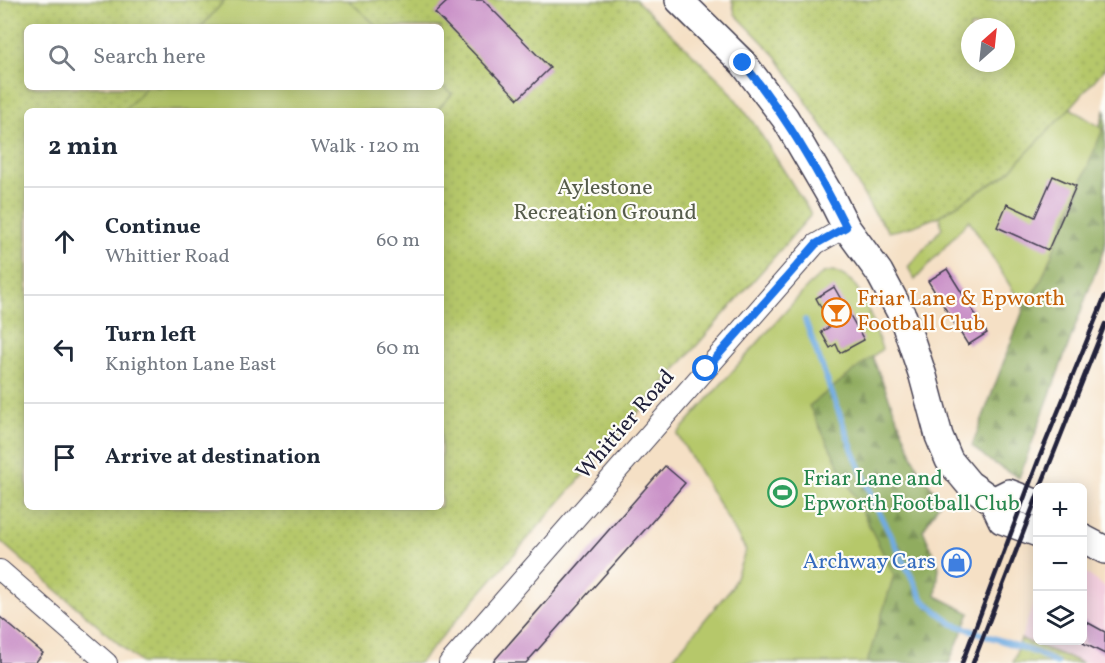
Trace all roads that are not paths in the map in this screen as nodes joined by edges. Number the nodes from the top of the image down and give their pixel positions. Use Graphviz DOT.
graph roads {
  1 [pos="679,0"];
  2 [pos="846,227"];
  3 [pos="993,501"];
  4 [pos="1033,502"];
  5 [pos="1033,531"];
  6 [pos="1087,540"];
  7 [pos="1105,550"];
  8 [pos="0,570"];
  9 [pos="107,663"];
  10 [pos="449,663"];
  1 -- 2 [label="street"];
  2 -- 3 [label="street"];
  2 -- 10 [label="street, Whittier Road"];
  3 -- 4 [label="street"];
  3 -- 5 [label="street"];
  6 -- 7 [label="street"];
  8 -- 9 [label="street"];
}
